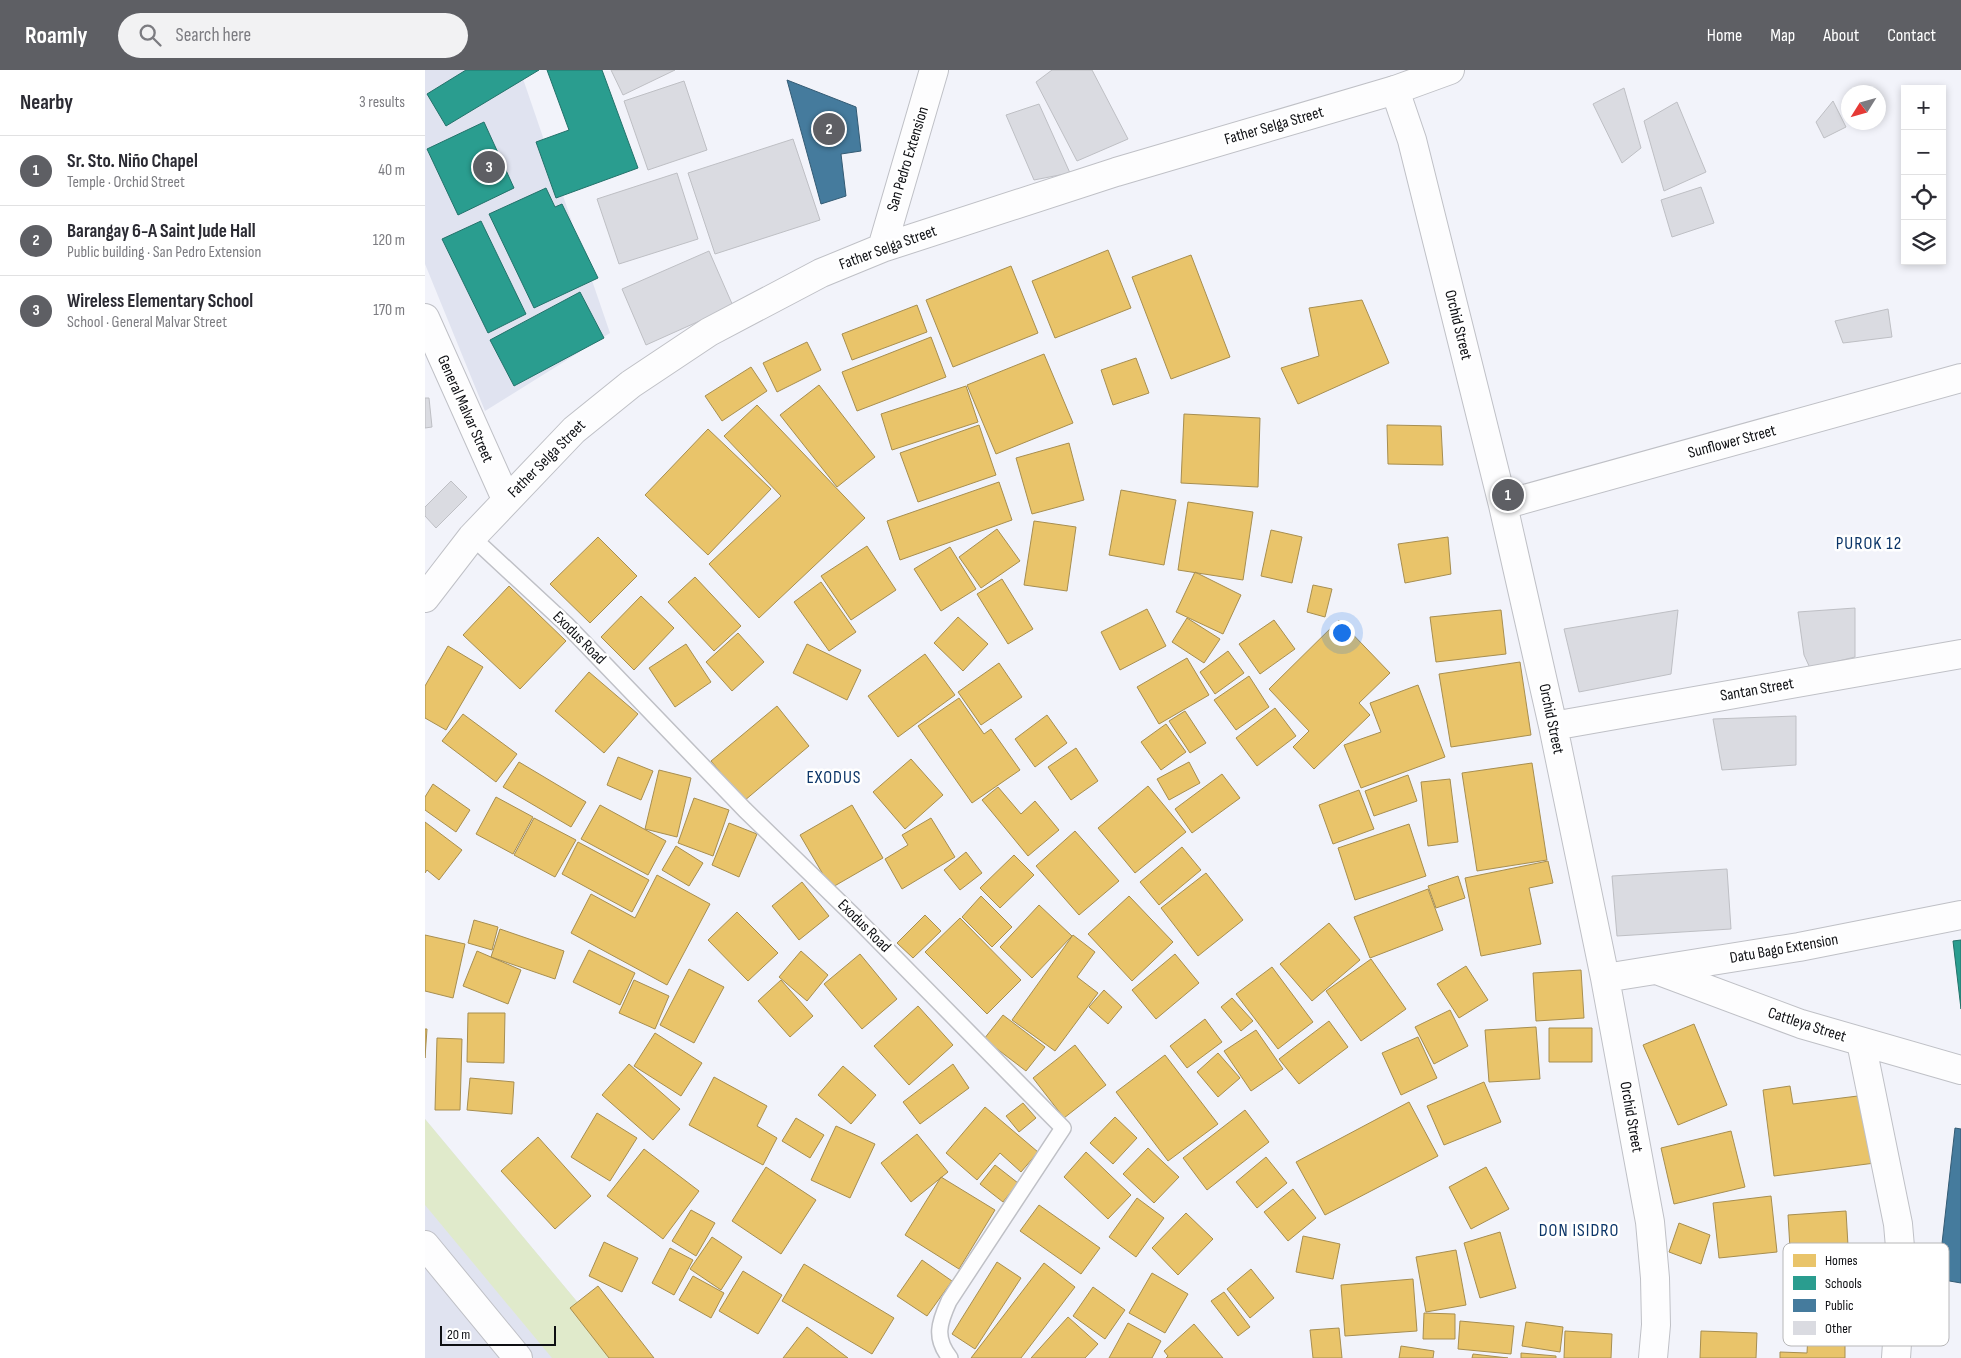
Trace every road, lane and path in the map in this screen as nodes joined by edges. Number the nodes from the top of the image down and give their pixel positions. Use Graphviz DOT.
graph roads {
  1 [pos="934,70"];
  2 [pos="1449,70"];
  3 [pos="1395,90"];
  4 [pos="881,248"];
  5 [pos="425,318"];
  6 [pos="1961,378"];
  7 [pos="506,499"];
  8 [pos="1503,505"];
  9 [pos="472,537"];
  10 [pos="425,598"];
  11 [pos="1961,654"];
  12 [pos="1553,726"];
  13 [pos="1961,915"];
  14 [pos="1657,970"];
  15 [pos="1605,978"];
  16 [pos="1861,1042"];
  17 [pos="1961,1070"];
  18 [pos="1900,1243"];
  19 [pos="425,1245"];
  20 [pos="518,1358"];
  21 [pos="950,1358"];
  22 [pos="1653,1358"];
  1 -- 4 [label="street, San Pedro Extension"];
  2 -- 3 [label="street, Father Selga Street"];
  3 -- 4 [label="street, Father Selga Street"];
  3 -- 8 [label="street, Orchid Street"];
  4 -- 7 [label="street, Father Selga Street"];
  5 -- 7 [label="street, General Malvar Street"];
  6 -- 8 [label="street, Sunflower Street"];
  7 -- 9 [label="street, Father Selga Street"];
  8 -- 12 [label="street, Orchid Street"];
  9 -- 10 [label="street, Father Selga Street"];
  9 -- 21 [label="lane, Exodus Road"];
  11 -- 12 [label="street, Santan Street"];
  12 -- 15 [label="street, Orchid Street"];
  13 -- 14 [label="street, Datu Bago Extension"];
  14 -- 15 [label="street, Datu Bago Extension"];
  14 -- 16 [label="street, Cattleya Street"];
  15 -- 22 [label="street, Orchid Street"];
  16 -- 17 [label="street, Cattleya Street"];
  16 -- 18 [label="street"];
  19 -- 20 [label="street"];
}
